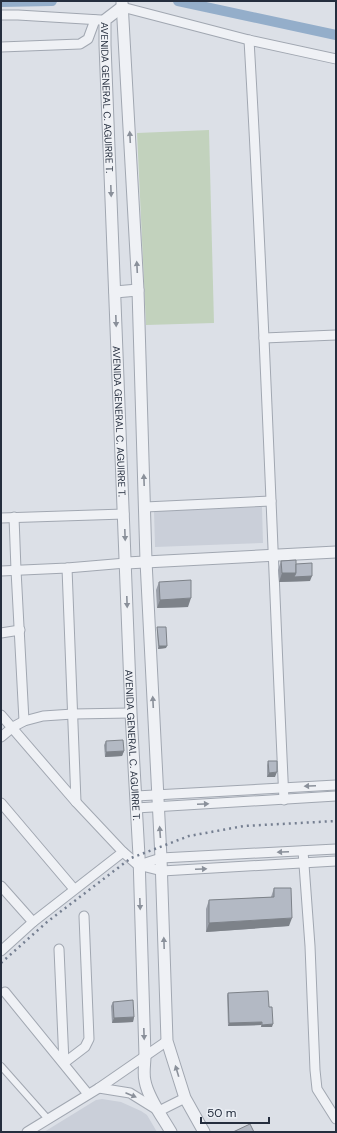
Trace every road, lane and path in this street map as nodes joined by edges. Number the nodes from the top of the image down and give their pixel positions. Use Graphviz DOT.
graph roads {
  1 [pos="122,4"];
  2 [pos="1,15"];
  3 [pos="100,20"];
  4 [pos="249,40"];
  5 [pos="1,47"];
  6 [pos="336,59"];
  7 [pos="138,290"];
  8 [pos="115,292"];
  9 [pos="336,335"];
  10 [pos="264,338"];
  11 [pos="270,501"];
  12 [pos="145,507"];
  13 [pos="124,514"];
  14 [pos="14,517"];
  15 [pos="1,518"];
  16 [pos="336,552"];
  17 [pos="273,555"];
  18 [pos="146,561"];
  19 [pos="126,563"];
  20 [pos="67,568"];
  21 [pos="16,570"];
  22 [pos="1,571"];
  23 [pos="20,630"];
  24 [pos="1,633"];
  25 [pos="131,713"];
  26 [pos="73,714"];
  27 [pos="1,715"];
  28 [pos="24,720"];
  29 [pos="13,727"];
  30 [pos="1,737"];
  31 [pos="336,784"];
  32 [pos="284,788"];
  33 [pos="158,794"];
  34 [pos="136,796"];
  35 [pos="336,796"];
  36 [pos="284,800"];
  37 [pos="76,802"];
  38 [pos="1,803"];
  39 [pos="158,806"];
  40 [pos="136,808"];
  41 [pos="336,849"];
  42 [pos="303,851"];
  43 [pos="123,852"];
  44 [pos="161,858"];
  45 [pos="336,861"];
  46 [pos="304,863"];
  47 [pos="138,865"];
  48 [pos="162,871"];
  49 [pos="1,886"];
  50 [pos="74,889"];
  51 [pos="84,916"];
  52 [pos="33,922"];
  53 [pos="59,949"];
  54 [pos="1,951"];
  55 [pos="5,992"];
  56 [pos="167,1040"];
  57 [pos="145,1056"];
  58 [pos="64,1063"];
  59 [pos="1,1066"];
  60 [pos="99,1088"];
  61 [pos="88,1094"];
  62 [pos="185,1098"];
  63 [pos="159,1111"];
  64 [pos="336,1118"];
  65 [pos="48,1119"];
  66 [pos="27,1132"];
  67 [pos="171,1132"];
  68 [pos="204,1132"];
  1 -- 3 [label="street, AVENIDA GENERAL C. AGUIRRE T."];
  1 -- 4 [label="street"];
  7 -- 1 [label="street, AVENIDA GENERAL C. AGUIRRE T., one-way"];
  2 -- 3 [label="street"];
  3 -- 5 [label="street"];
  3 -- 8 [label="street, AVENIDA GENERAL C. AGUIRRE T., one-way"];
  4 -- 6 [label="street"];
  4 -- 10 [label="street"];
  7 -- 8 [label="street"];
  12 -- 7 [label="street, AVENIDA GENERAL C. AGUIRRE T., one-way"];
  8 -- 13 [label="street, AVENIDA GENERAL C. AGUIRRE T., one-way"];
  9 -- 10 [label="street"];
  10 -- 11 [label="street"];
  11 -- 12 [label="street"];
  11 -- 17 [label="street"];
  12 -- 18 [label="street, AVENIDA GENERAL C. AGUIRRE T."];
  13 -- 14 [label="street"];
  13 -- 19 [label="street, AVENIDA GENERAL C. AGUIRRE T., one-way"];
  14 -- 15 [label="street"];
  14 -- 21 [label="street"];
  16 -- 17 [label="street"];
  17 -- 18 [label="street"];
  17 -- 32 [label="street"];
  18 -- 19 [label="street"];
  33 -- 18 [label="street, AVENIDA GENERAL C. AGUIRRE T., one-way"];
  19 -- 20 [label="street"];
  19 -- 25 [label="street, AVENIDA GENERAL C. AGUIRRE T., one-way"];
  20 -- 21 [label="street"];
  20 -- 26 [label="street"];
  21 -- 22 [label="street"];
  21 -- 23 [label="street"];
  23 -- 24 [label="street"];
  23 -- 28 [label="street"];
  25 -- 26 [label="street"];
  25 -- 34 [label="street, AVENIDA GENERAL C. AGUIRRE T."];
  26 -- 28 [label="street"];
  26 -- 37 [label="street"];
  27 -- 29 [label="street"];
  28 -- 29 [label="street"];
  29 -- 30 [label="street"];
  29 -- 37 [label="street"];
  31 -- 32 [label="street, one-way"];
  32 -- 33 [label="street"];
  32 -- 36 [label="street"];
  33 -- 34 [label="street"];
  33 -- 39 [label="street, AVENIDA GENERAL C. AGUIRRE T."];
  34 -- 40 [label="street, AVENIDA GENERAL C. AGUIRRE T."];
  35 -- 36 [label="street"];
  39 -- 36 [label="street, one-way"];
  37 -- 43 [label="street"];
  38 -- 50 [label="street"];
  39 -- 40 [label="street"];
  44 -- 39 [label="street, AVENIDA GENERAL C. AGUIRRE T., one-way"];
  40 -- 47 [label="street, AVENIDA GENERAL C. AGUIRRE T."];
  41 -- 42 [label="street"];
  42 -- 44 [label="street, one-way"];
  42 -- 46 [label="street"];
  43 -- 47 [label="street"];
  43 -- 50 [label="street"];
  44 -- 47 [label="street"];
  44 -- 48 [label="street, AVENIDA GENERAL C. AGUIRRE T."];
  45 -- 46 [label="street"];
  48 -- 46 [label="street, one-way"];
  46 -- 64 [label="street"];
  47 -- 48 [label="street"];
  47 -- 57 [label="street, AVENIDA GENERAL C. AGUIRRE T., one-way"];
  56 -- 48 [label="street, AVENIDA GENERAL C. AGUIRRE T., one-way"];
  49 -- 52 [label="street"];
  50 -- 52 [label="street"];
  51 -- 58 [label="street"];
  52 -- 54 [label="street"];
  53 -- 58 [label="street"];
  55 -- 58 [label="street"];
  56 -- 57 [label="street"];
  62 -- 56 [label="street, AVENIDA GENERAL C. AGUIRRE T., one-way"];
  57 -- 60 [label="street"];
  57 -- 63 [label="street, AVENIDA GENERAL C. AGUIRRE T."];
  58 -- 61 [label="street"];
  59 -- 65 [label="street"];
  60 -- 61 [label="street"];
  60 -- 63 [label="street, one-way"];
  61 -- 65 [label="street"];
  62 -- 63 [label="street"];
  62 -- 68 [label="street, AVENIDA GENERAL C. AGUIRRE T."];
  63 -- 67 [label="street, AVENIDA GENERAL C. AGUIRRE T."];
  65 -- 66 [label="street"];
}
